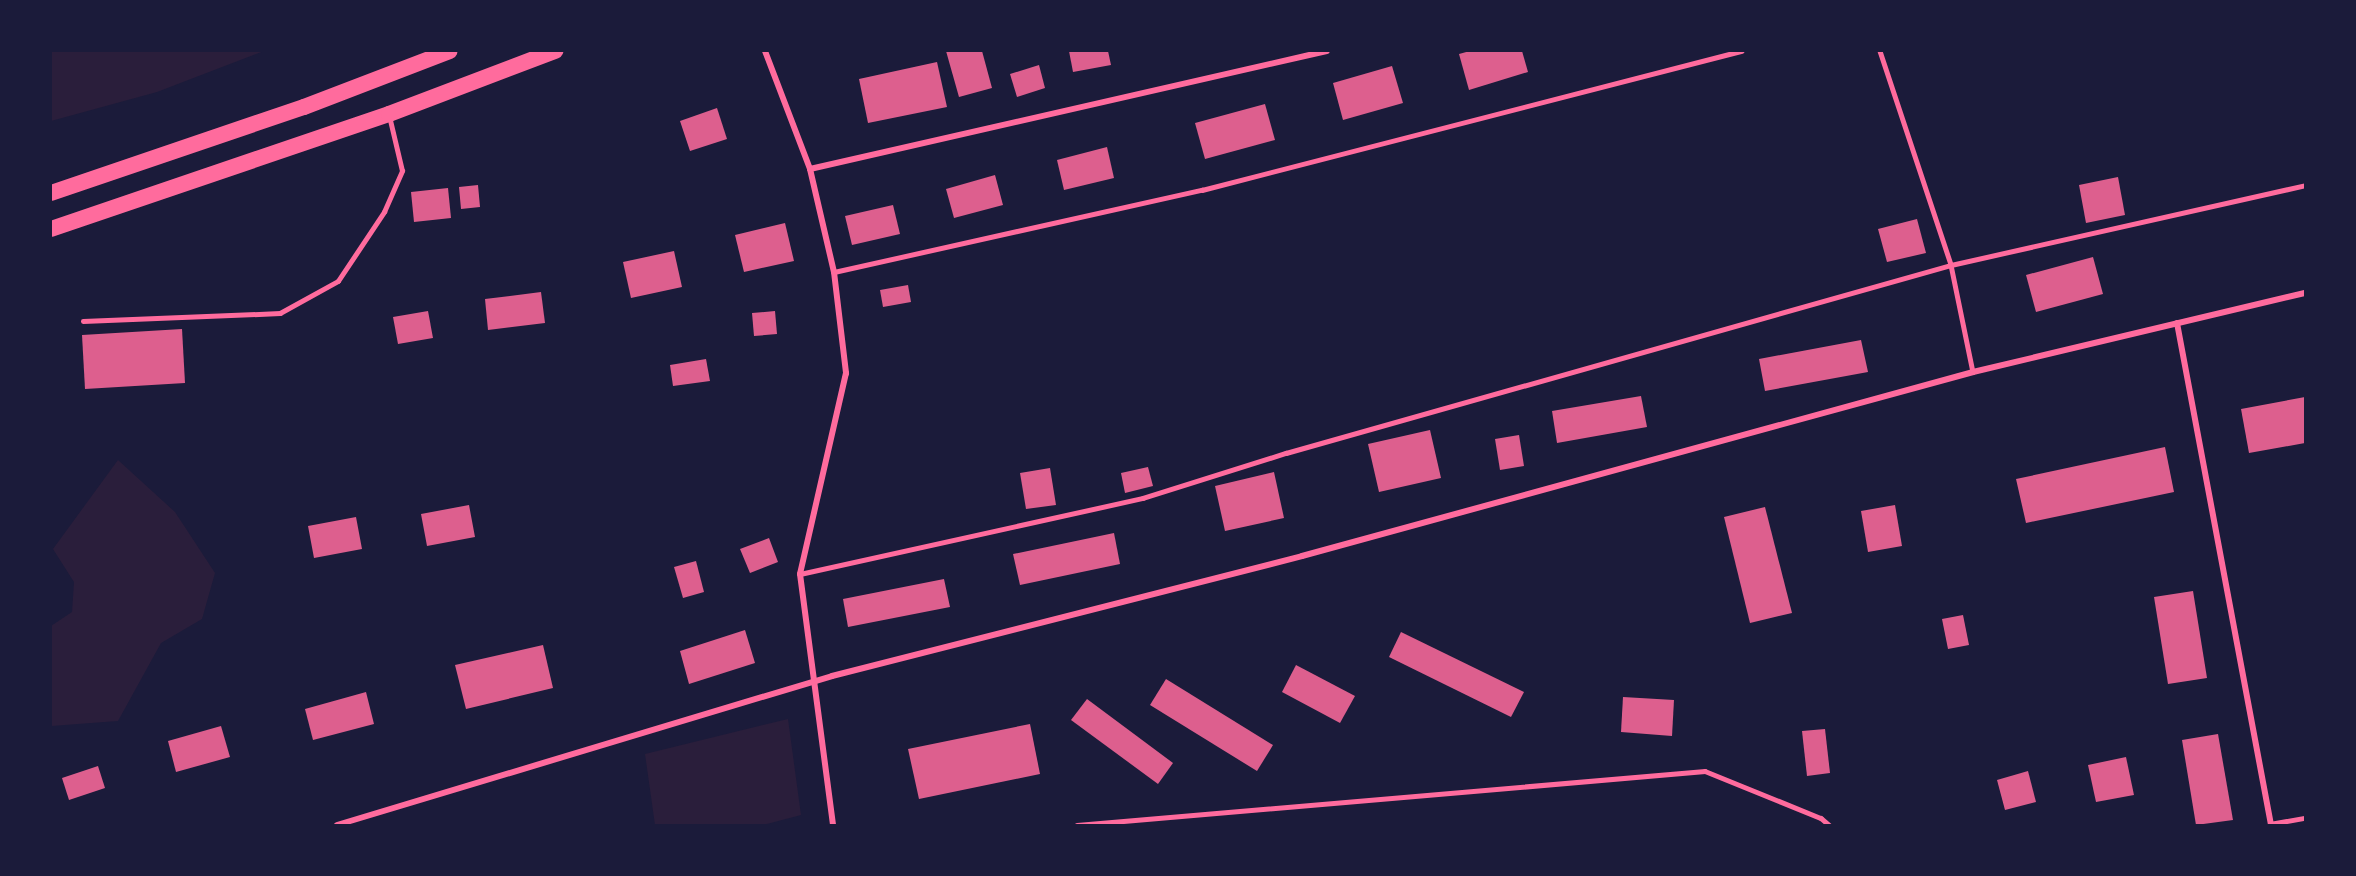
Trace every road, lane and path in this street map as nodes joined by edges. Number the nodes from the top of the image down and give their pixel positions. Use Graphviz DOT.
graph roads {
  1 [pos="450,51"];
  2 [pos="555,51"];
  3 [pos="765,51"];
  4 [pos="1327,51"];
  5 [pos="1740,51"];
  6 [pos="1880,51"];
  7 [pos="389,114"];
  8 [pos="810,169"];
  9 [pos="2305,185"];
  10 [pos="51,193"];
  11 [pos="51,229"];
  12 [pos="1951,265"];
  13 [pos="834,272"];
  14 [pos="2305,293"];
  15 [pos="83,321"];
  16 [pos="2177,323"];
  17 [pos="1973,372"];
  18 [pos="800,574"];
  19 [pos="814,681"];
  20 [pos="2305,818"];
  21 [pos="2270,824"];
  22 [pos="337,825"];
  23 [pos="833,825"];
  24 [pos="1077,825"];
  25 [pos="1829,825"];
  1 -- 10 [label="highway"];
  2 -- 7 [label="highway"];
  3 -- 8 [label="street"];
  4 -- 8 [label="street"];
  5 -- 13 [label="lane"];
  6 -- 12 [label="lane"];
  7 -- 11 [label="highway"];
  7 -- 15 [label="lane"];
  8 -- 13 [label="street"];
  9 -- 12 [label="lane"];
  12 -- 17 [label="lane"];
  12 -- 18 [label="lane"];
  13 -- 18 [label="street"];
  14 -- 16 [label="street"];
  16 -- 17 [label="street"];
  16 -- 21 [label="street"];
  17 -- 19 [label="street"];
  18 -- 19 [label="street"];
  19 -- 22 [label="street"];
  19 -- 23 [label="street"];
  20 -- 21 [label="lane"];
  24 -- 25 [label="lane"];
}
